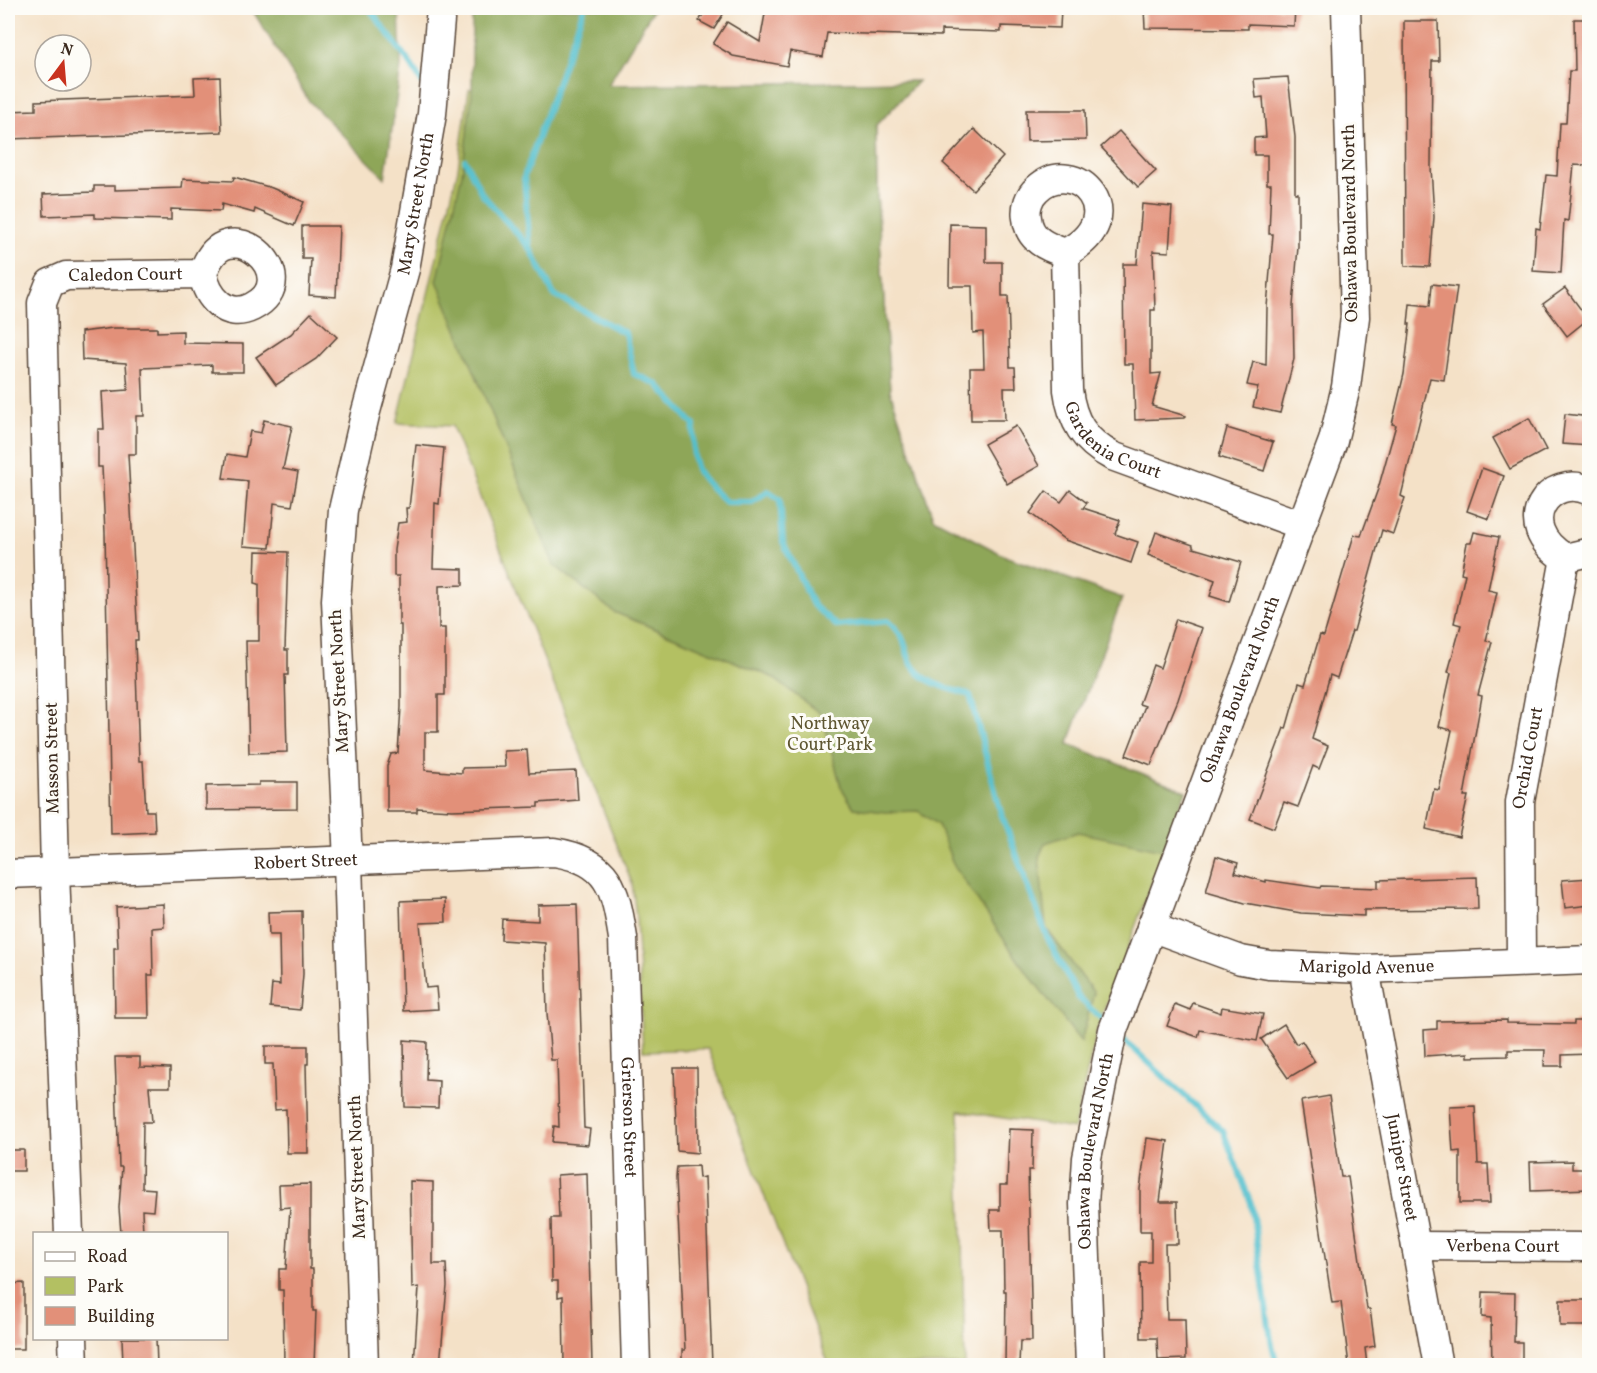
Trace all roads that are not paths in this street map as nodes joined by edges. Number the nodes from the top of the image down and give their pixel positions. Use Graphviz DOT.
graph roads {
  1 [pos="441,8"];
  2 [pos="1346,8"];
  3 [pos="1065,253"];
  4 [pos="203,274"];
  5 [pos="50,283"];
  6 [pos="1590,491"];
  7 [pos="1301,525"];
  8 [pos="1578,555"];
  9 [pos="348,862"];
  10 [pos="55,872"];
  11 [pos="601,872"];
  12 [pos="8,874"];
  13 [pos="1151,927"];
  14 [pos="1590,960"];
  15 [pos="1521,961"];
  16 [pos="1365,969"];
  17 [pos="69,1232"];
  18 [pos="1416,1246"];
  19 [pos="1590,1247"];
  20 [pos="73,1340"];
  21 [pos="74,1365"];
  22 [pos="364,1365"];
  23 [pos="636,1365"];
  24 [pos="1090,1365"];
  25 [pos="1438,1365"];
  1 -- 9 [label="street, Mary Street North"];
  2 -- 7 [label="street, Oshawa Boulevard North"];
  3 -- 7 [label="street, Gardenia Court"];
  4 -- 5 [label="street, Caledon Court"];
  5 -- 10 [label="street, Masson Street"];
  6 -- 8 [label="street, Orchid Court"];
  7 -- 13 [label="street, Oshawa Boulevard North"];
  8 -- 15 [label="street, Orchid Court"];
  9 -- 10 [label="street, Robert Street"];
  9 -- 11 [label="street, Robert Street"];
  9 -- 22 [label="street, Mary Street North"];
  10 -- 12 [label="street, Robert Street"];
  10 -- 17 [label="street, Masson Street"];
  11 -- 23 [label="street, Grierson Street"];
  13 -- 16 [label="street, Marigold Avenue"];
  13 -- 24 [label="street, Oshawa Boulevard North"];
  14 -- 15 [label="street, Marigold Avenue"];
  15 -- 16 [label="street, Marigold Avenue"];
  16 -- 18 [label="street, Juniper Street"];
  18 -- 19 [label="street, Verbena Court"];
  18 -- 25 [label="street, Juniper Street"];
  20 -- 21 [label="street"];
}
